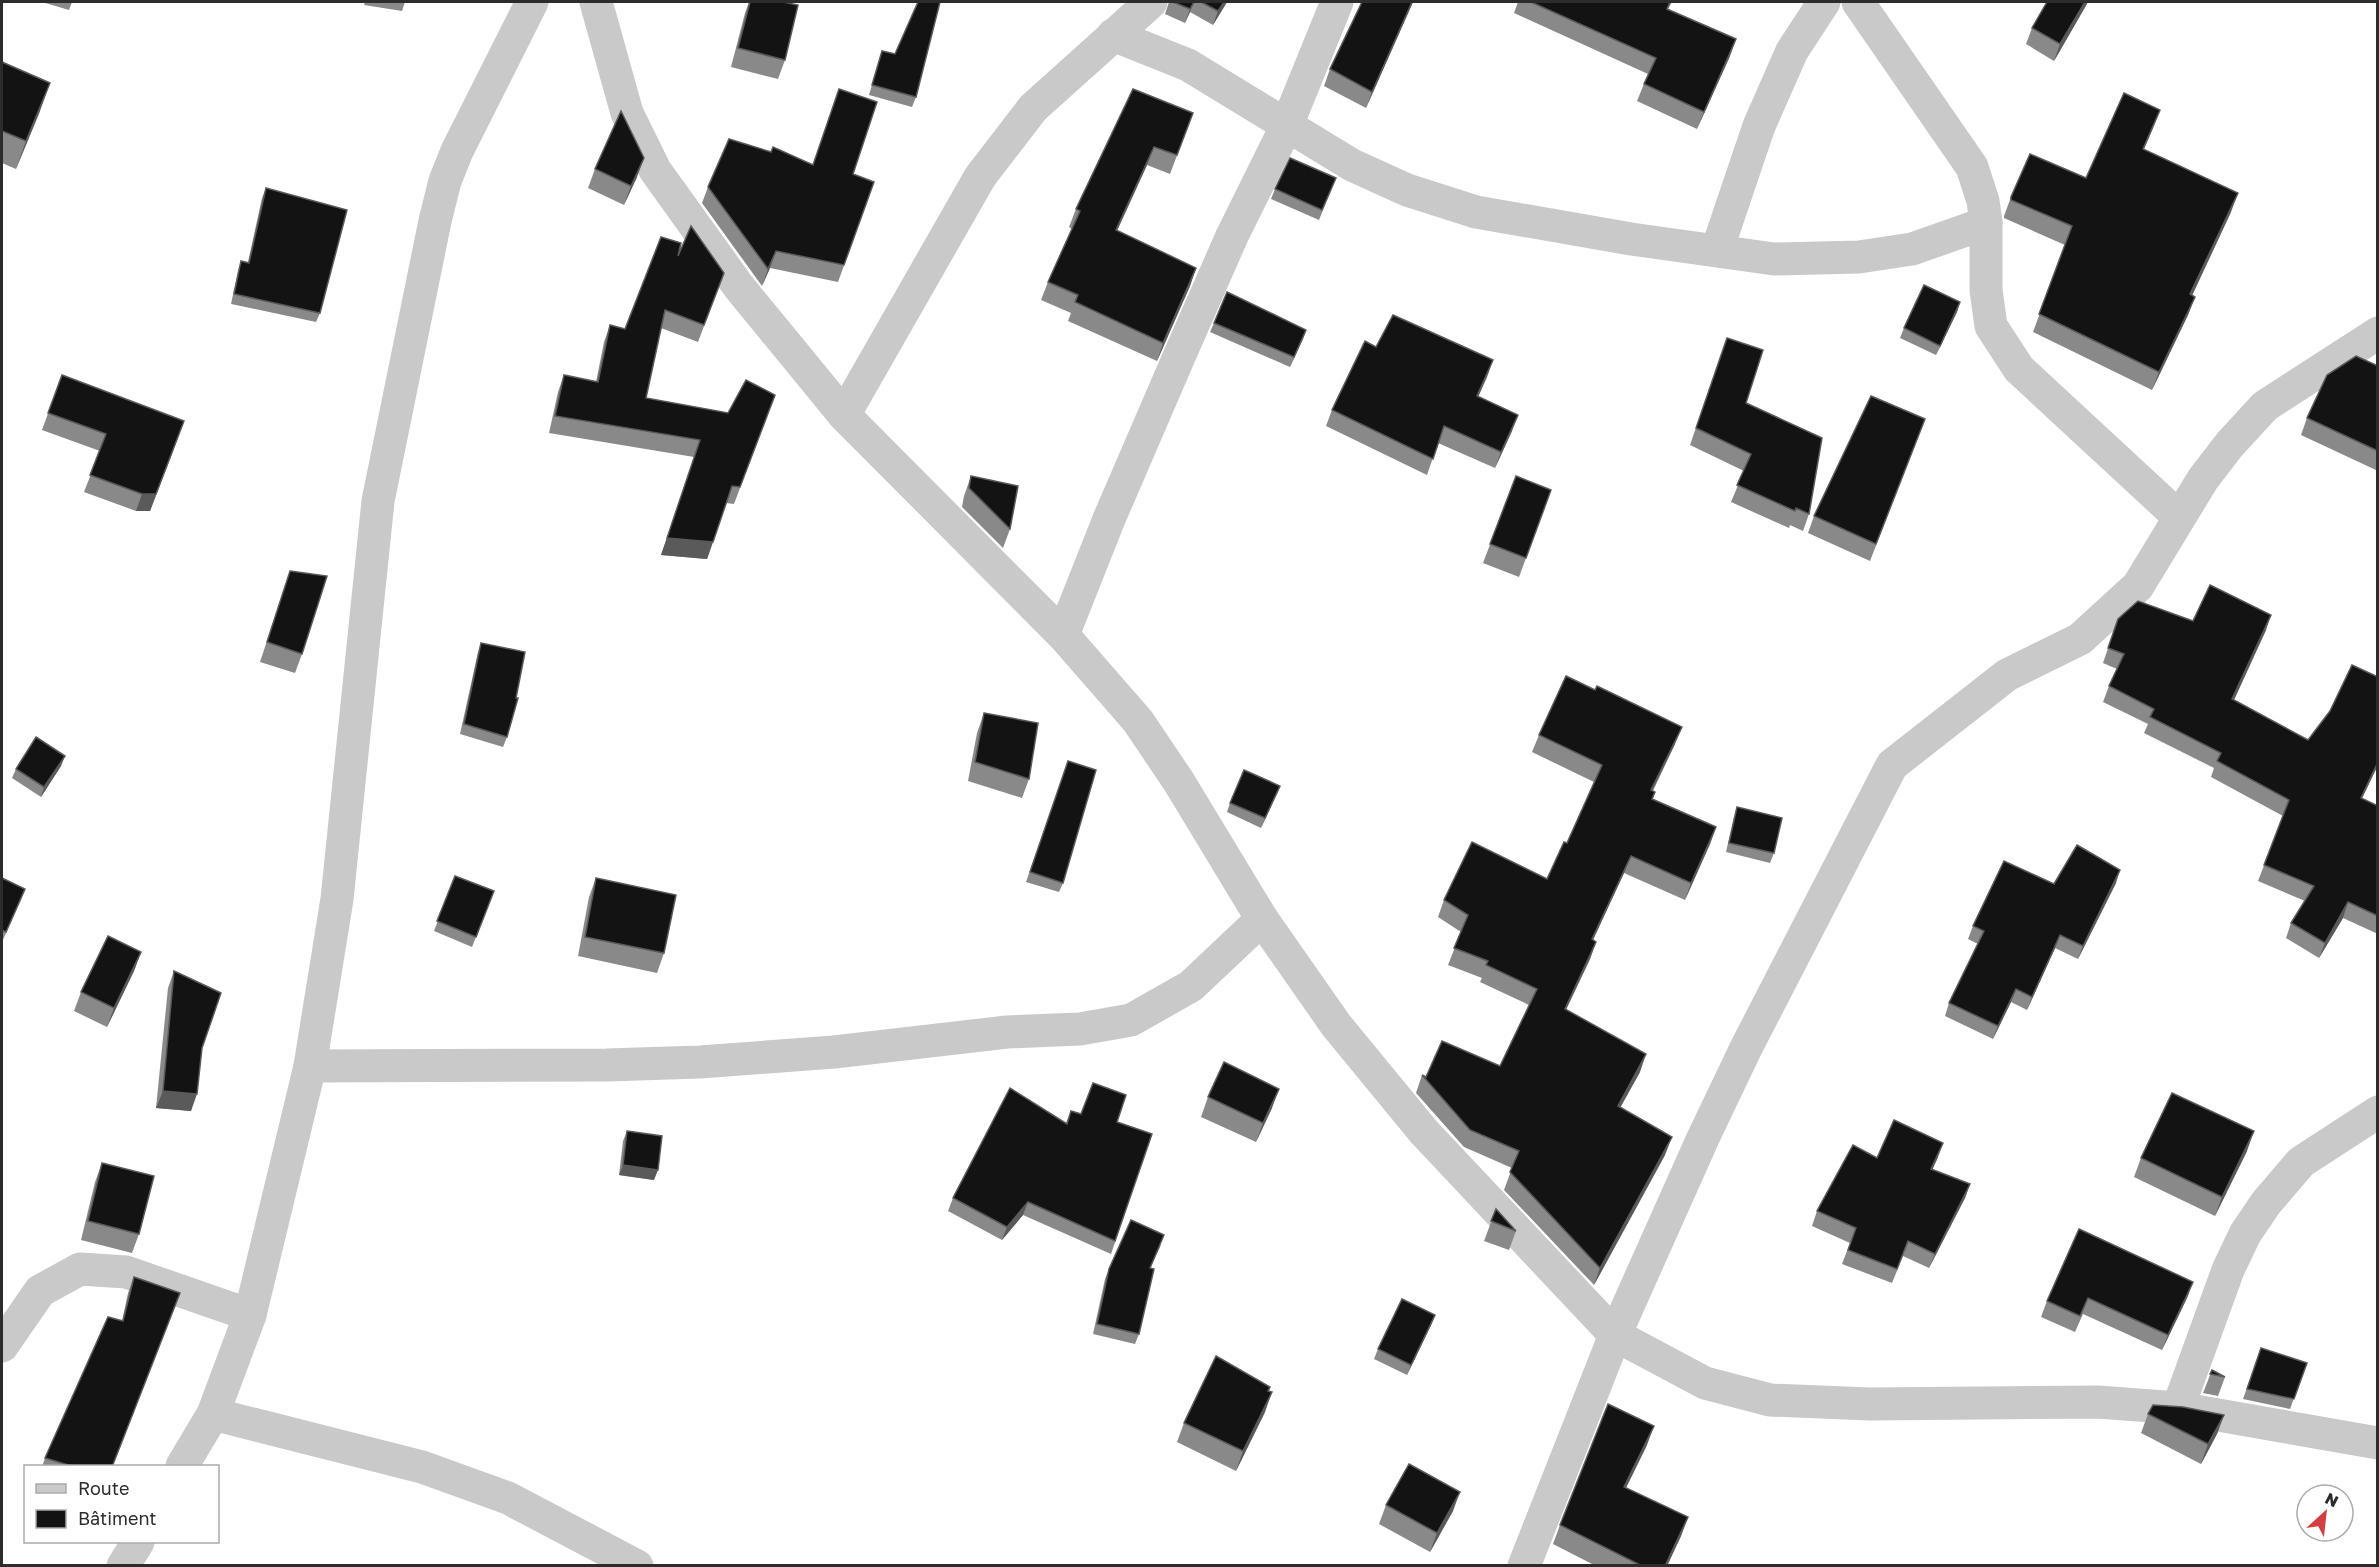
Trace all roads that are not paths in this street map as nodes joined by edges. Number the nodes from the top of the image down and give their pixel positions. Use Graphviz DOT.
graph roads {
  1 [pos="532,2"];
  2 [pos="596,2"];
  3 [pos="1150,2"];
  4 [pos="1337,2"];
  5 [pos="1824,2"];
  6 [pos="1858,2"];
  7 [pos="1113,35"];
  8 [pos="1287,125"];
  9 [pos="1986,223"];
  10 [pos="1717,250"];
  11 [pos="2376,335"];
  12 [pos="844,415"];
  13 [pos="2179,517"];
  14 [pos="1063,635"];
  15 [pos="1262,919"];
  16 [pos="310,1066"];
  17 [pos="2378,1112"];
  18 [pos="250,1315"];
  19 [pos="1615,1335"];
  20 [pos="2,1346"];
  21 [pos="2178,1408"];
  22 [pos="213,1414"];
  23 [pos="2378,1443"];
  24 [pos="183,1465"];
  25 [pos="137,1543"];
  26 [pos="1519,1561"];
  27 [pos="123,1566"];
  28 [pos="637,1566"];
  1 -- 16 [label="street"];
  2 -- 12 [label="street"];
  3 -- 7 [label="street"];
  4 -- 8 [label="street"];
  5 -- 10 [label="street"];
  6 -- 9 [label="street"];
  7 -- 8 [label="street"];
  7 -- 12 [label="street"];
  8 -- 10 [label="street"];
  8 -- 14 [label="street"];
  9 -- 10 [label="street"];
  9 -- 13 [label="street"];
  11 -- 13 [label="street"];
  12 -- 14 [label="street"];
  13 -- 19 [label="street"];
  14 -- 15 [label="street"];
  15 -- 16 [label="street"];
  15 -- 19 [label="street"];
  16 -- 18 [label="street"];
  17 -- 21 [label="street"];
  18 -- 20 [label="street"];
  18 -- 22 [label="street"];
  19 -- 21 [label="street"];
  19 -- 26 [label="street"];
  21 -- 23 [label="street"];
  22 -- 24 [label="street"];
  22 -- 28 [label="street"];
  25 -- 27 [label="street"];
}
